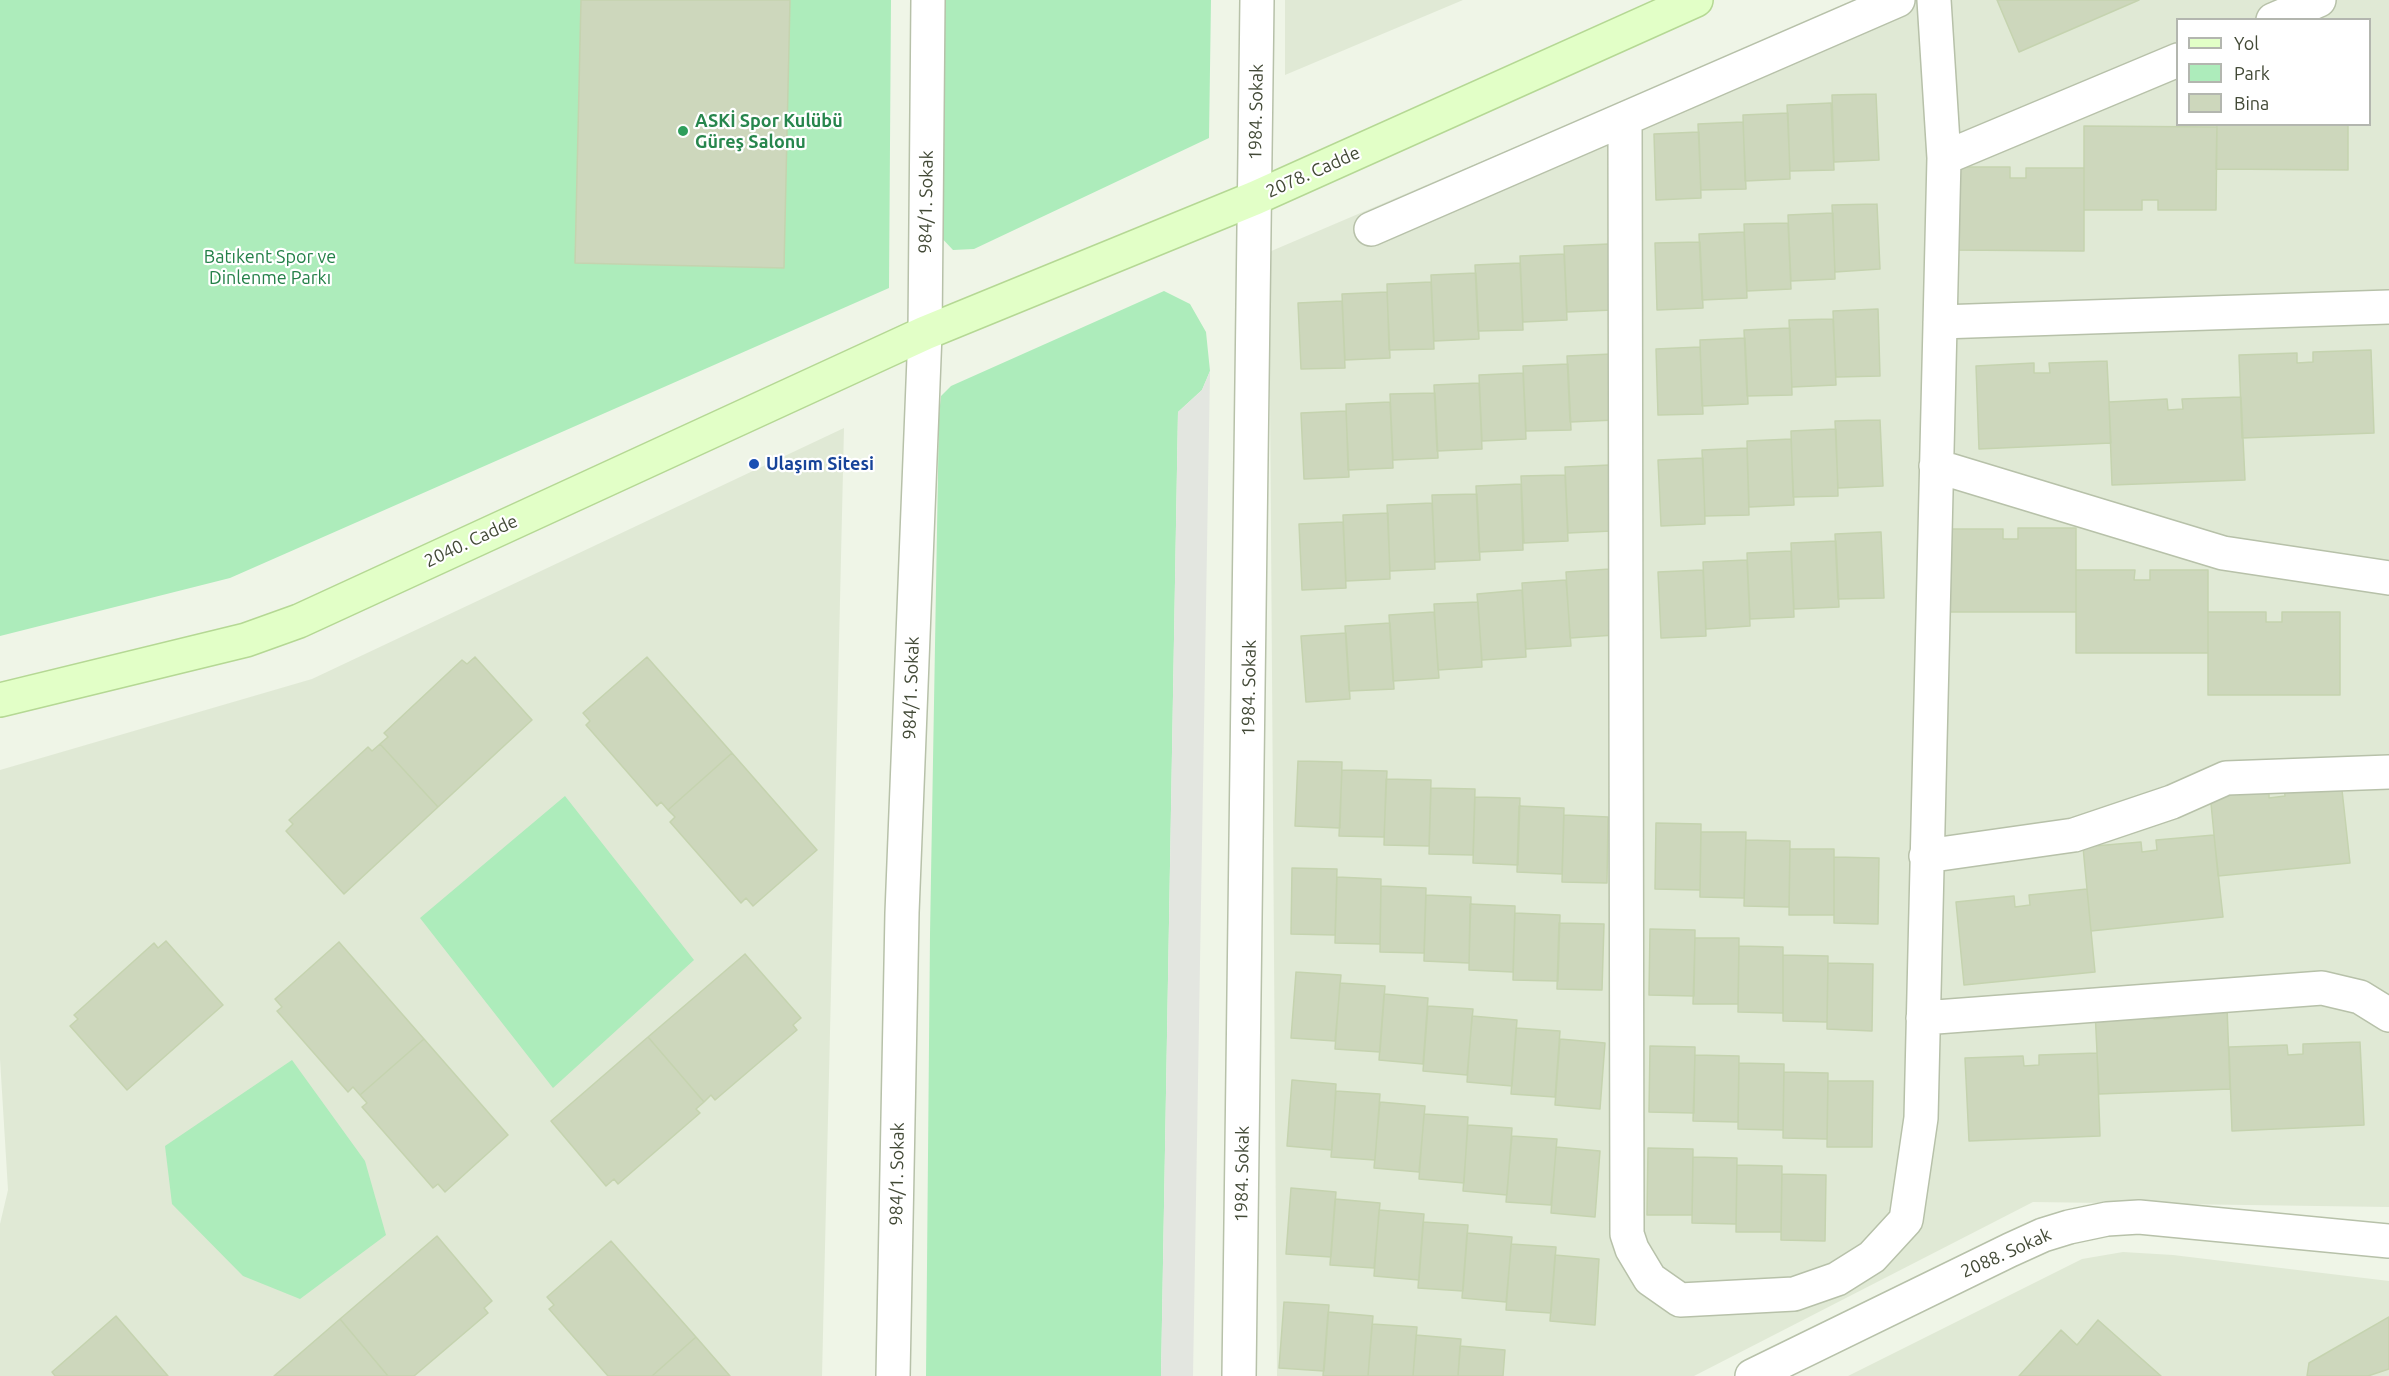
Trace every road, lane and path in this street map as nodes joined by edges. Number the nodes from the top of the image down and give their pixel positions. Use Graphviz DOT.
graph roads {
  1 [pos="928,0"];
  2 [pos="1257,0"];
  3 [pos="1696,0"];
  4 [pos="1898,0"];
  5 [pos="1934,0"];
  6 [pos="2319,0"];
  7 [pos="2278,18"];
  8 [pos="2176,61"];
  9 [pos="1625,119"];
  10 [pos="1944,158"];
  11 [pos="1255,198"];
  12 [pos="1371,229"];
  13 [pos="2389,307"];
  14 [pos="1940,322"];
  15 [pos="925,333"];
  16 [pos="1936,466"];
  17 [pos="2389,578"];
  18 [pos="0,700"];
  19 [pos="2389,772"];
  20 [pos="1926,856"];
  21 [pos="2389,1015"];
  22 [pos="1923,1018"];
  23 [pos="2389,1241"];
  24 [pos="893,1376"];
  25 [pos="1239,1376"];
  26 [pos="1752,1376"];
  1 -- 15 [label="street, 984/1. Sokak"];
  2 -- 11 [label="street, 1984. Sokak"];
  3 -- 11 [label="street, 2078. Cadde"];
  4 -- 9 [label="street"];
  5 -- 10 [label="street"];
  6 -- 7 [label="street"];
  8 -- 10 [label="street"];
  9 -- 12 [label="street"];
  9 -- 22 [label="street"];
  10 -- 14 [label="street"];
  11 -- 15 [label="street, 2078. Cadde"];
  11 -- 25 [label="street, 1984. Sokak"];
  13 -- 14 [label="street"];
  14 -- 16 [label="street"];
  15 -- 18 [label="street, 2040. Cadde"];
  15 -- 24 [label="street, 984/1. Sokak"];
  16 -- 17 [label="street"];
  16 -- 20 [label="street"];
  19 -- 20 [label="street"];
  20 -- 22 [label="street"];
  21 -- 22 [label="street"];
  23 -- 26 [label="street, 2088. Sokak"];
}
